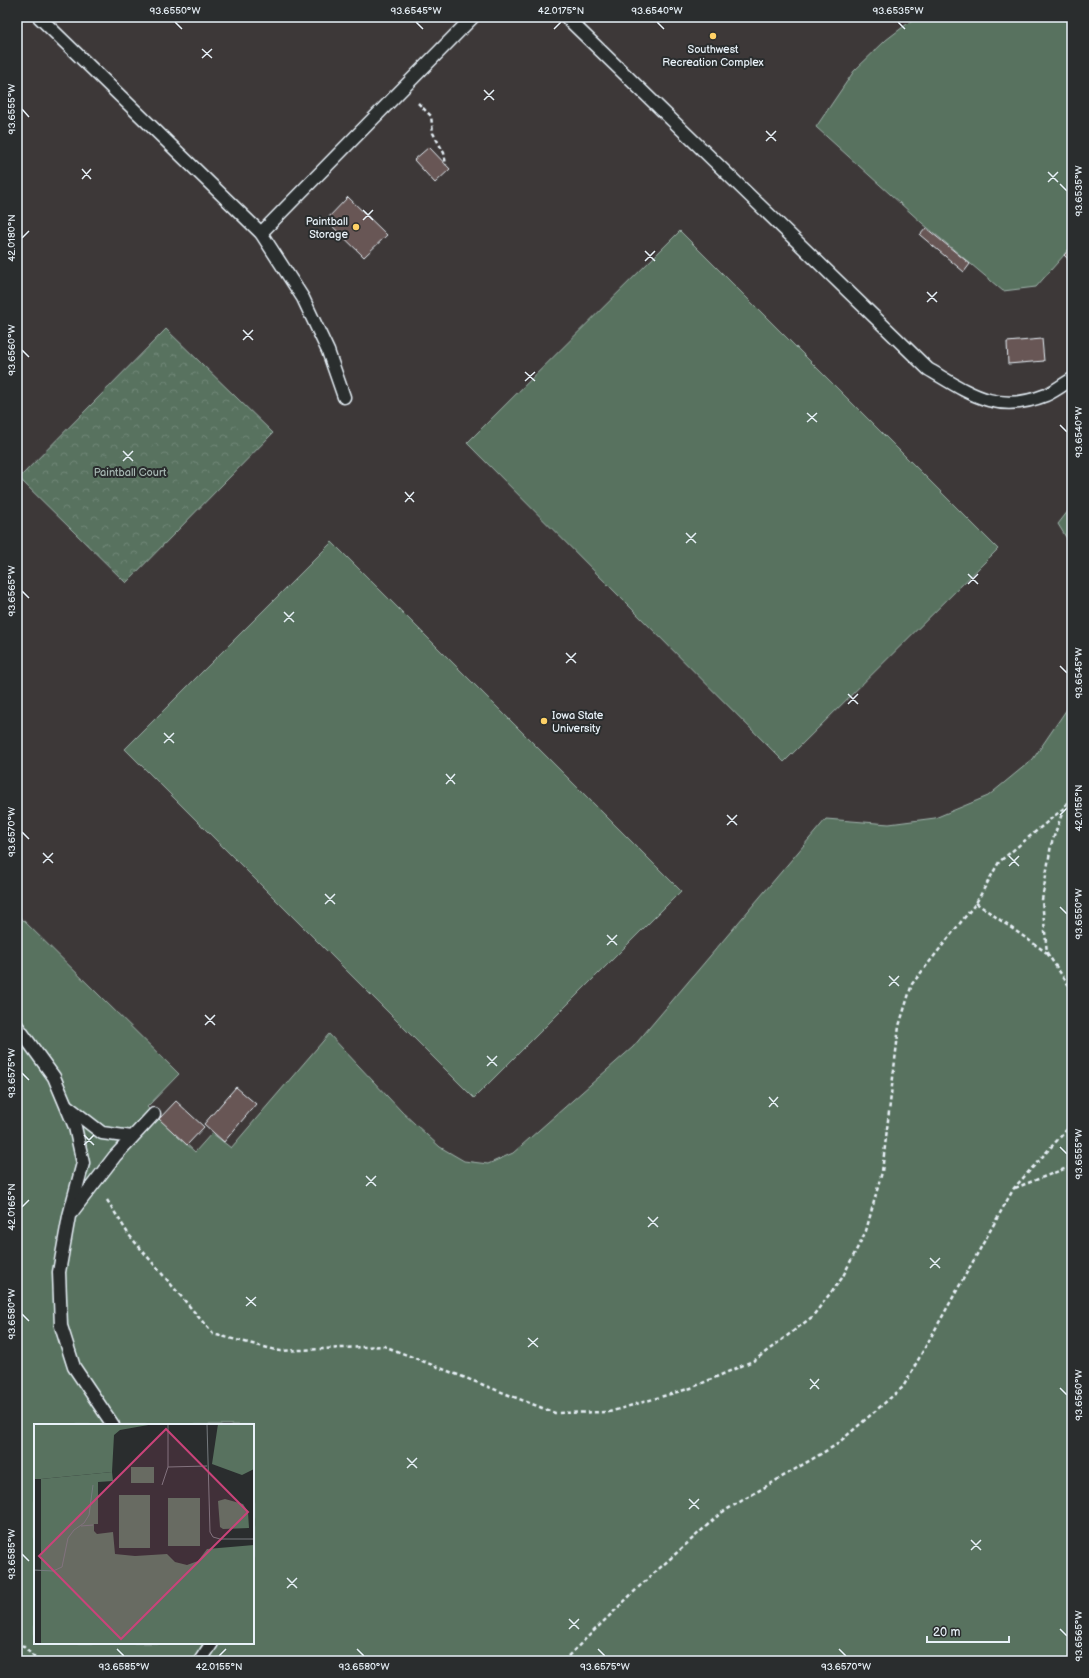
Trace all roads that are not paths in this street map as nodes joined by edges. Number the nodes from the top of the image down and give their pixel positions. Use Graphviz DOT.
graph roads {
  1 [pos="39,17"];
  2 [pos="473,17"];
  3 [pos="566,17"];
  4 [pos="261,233"];
  5 [pos="1072,379"];
  6 [pos="344,397"];
  7 [pos="17,1026"];
  8 [pos="66,1105"];
  9 [pos="154,1114"];
  10 [pos="132,1137"];
  11 [pos="69,1216"];
  12 [pos="112,1424"];
  13 [pos="211,1644"];
  14 [pos="200,1661"];
  1 -- 4 [label="lane"];
  2 -- 4 [label="lane"];
  3 -- 5 [label="lane"];
  4 -- 6 [label="lane"];
  7 -- 8 [label="lane"];
  8 -- 10 [label="lane"];
  8 -- 11 [label="lane"];
  9 -- 10 [label="lane"];
  10 -- 11 [label="lane"];
  11 -- 12 [label="lane"];
  13 -- 14 [label="lane"];
}
